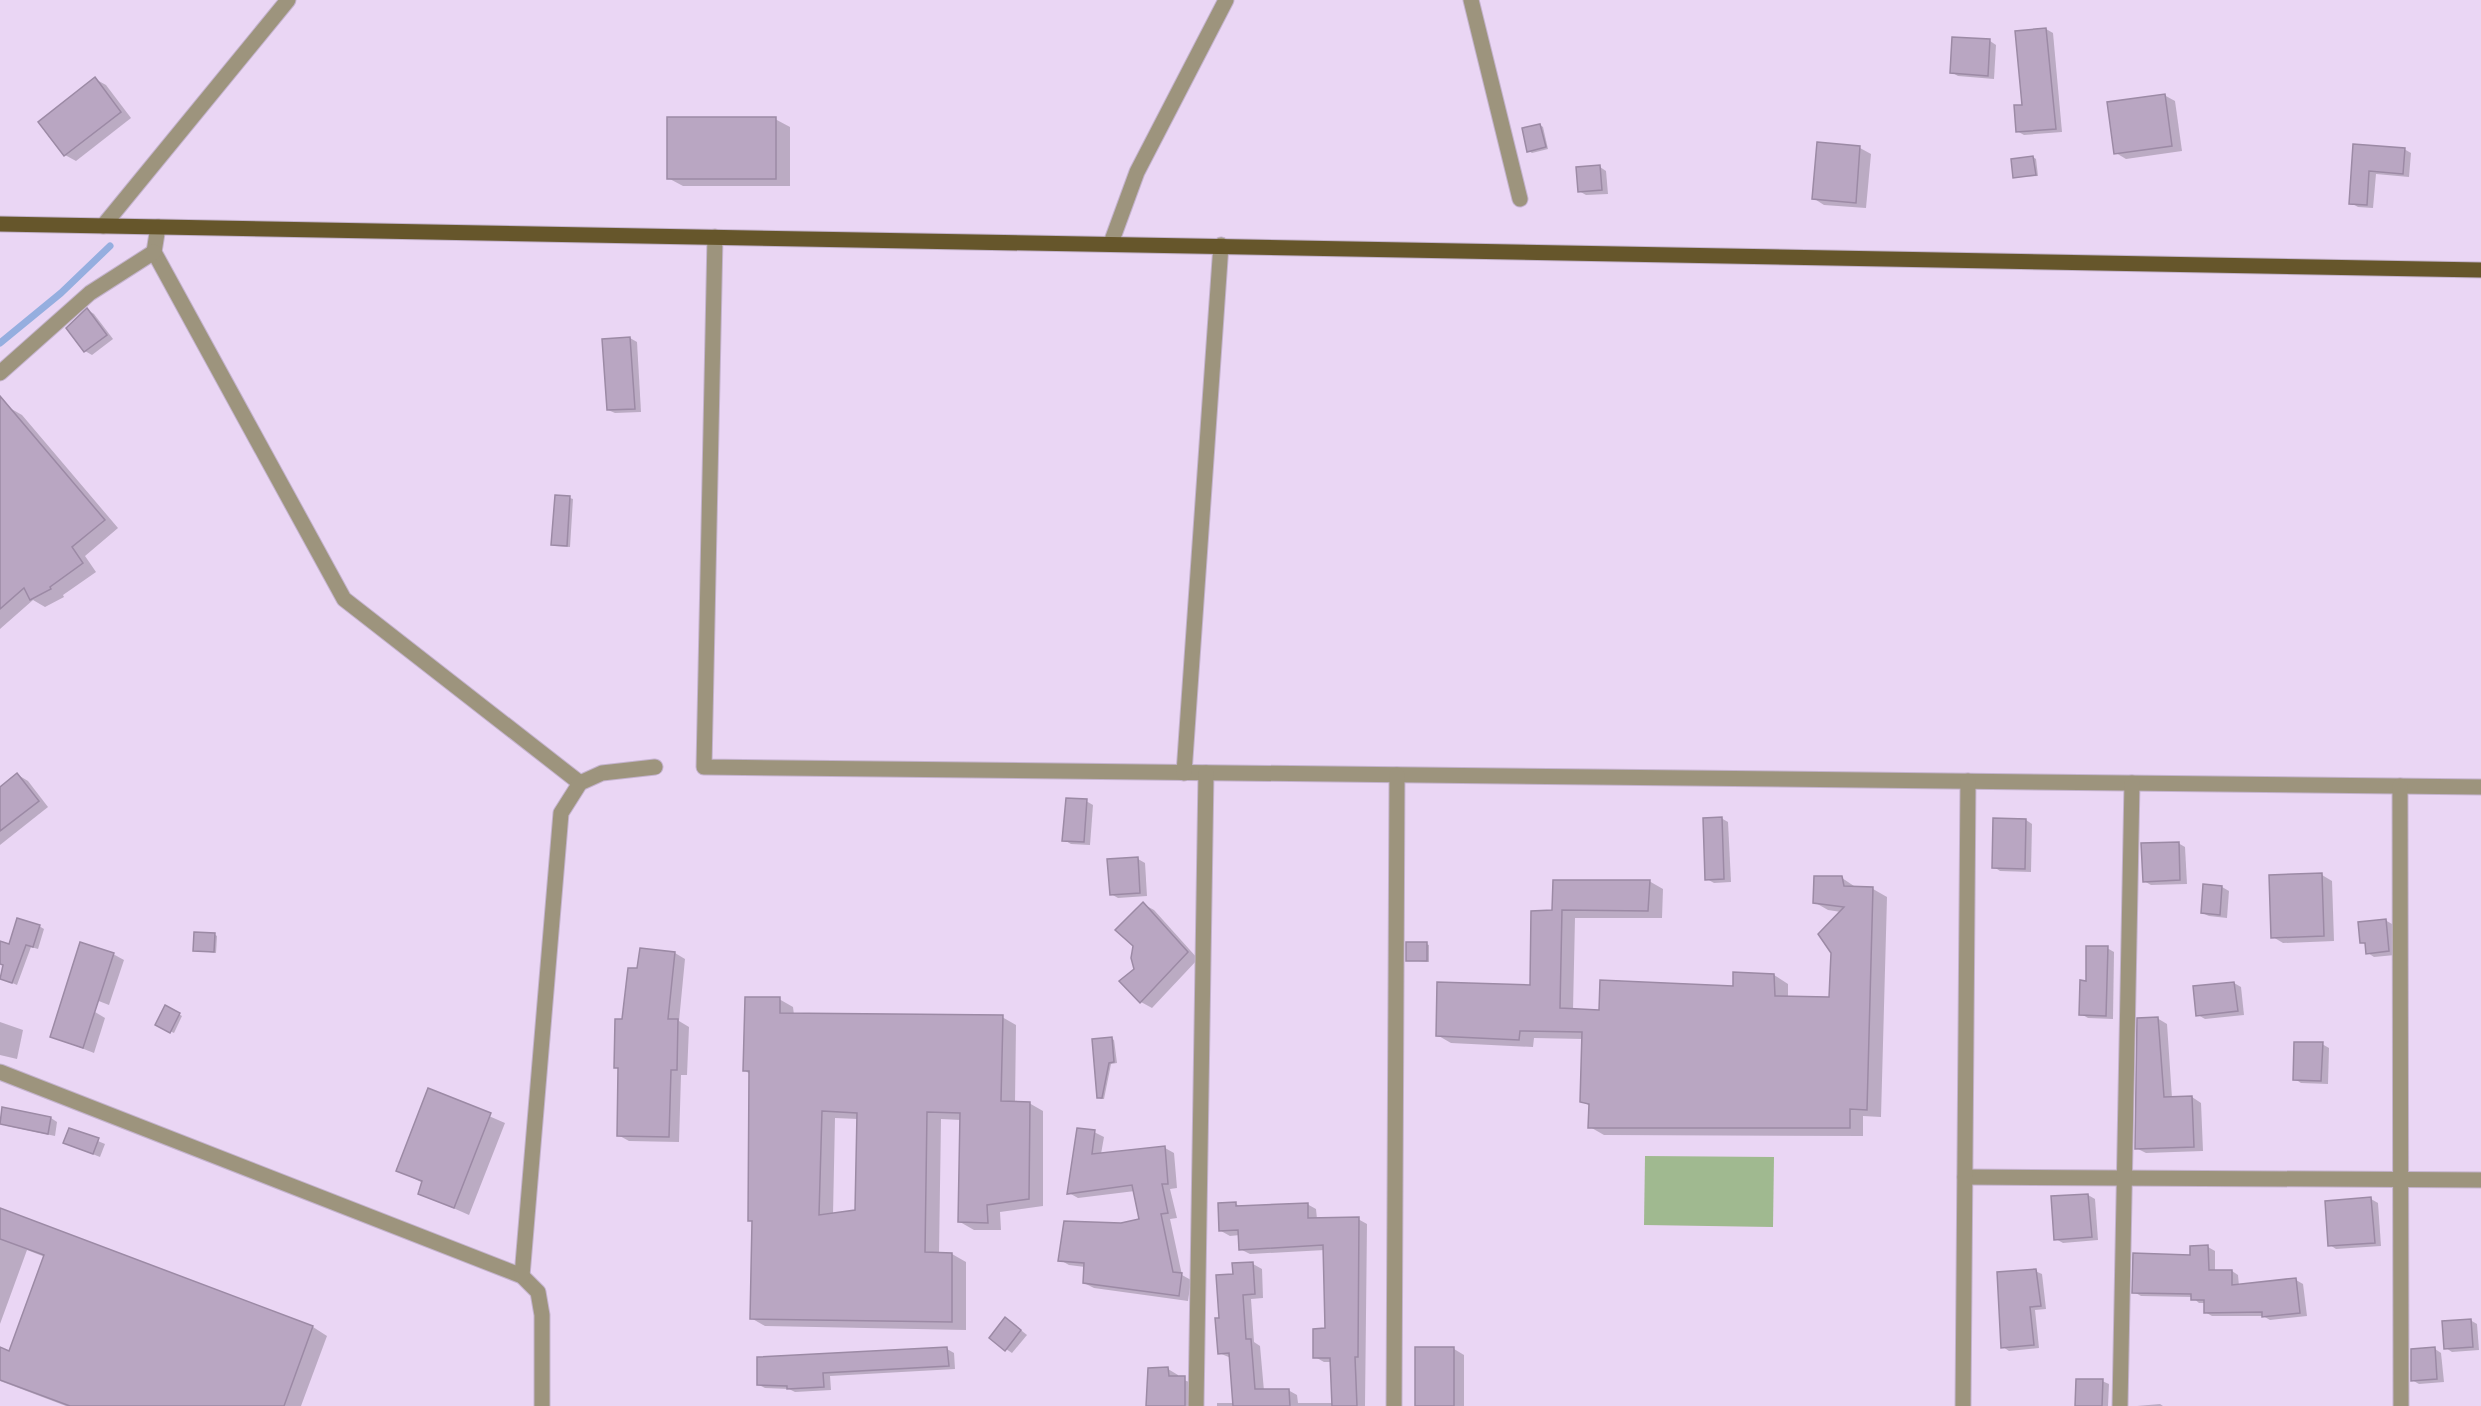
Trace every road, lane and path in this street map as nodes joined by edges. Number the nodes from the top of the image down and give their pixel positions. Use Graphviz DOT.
graph roads {
  1 [pos="288,0"];
  2 [pos="1226,0"];
  3 [pos="1471,0"];
  4 [pos="1520,199"];
  5 [pos="0,224"];
  6 [pos="103,226"];
  7 [pos="158,227"];
  8 [pos="714,237"];
  9 [pos="1111,243"];
  10 [pos="1221,245"];
  11 [pos="154,252"];
  12 [pos="2481,270"];
  13 [pos="0,373"];
  14 [pos="655,767"];
  15 [pos="1184,772"];
  16 [pos="1206,773"];
  17 [pos="1397,775"];
  18 [pos="1968,782"];
  19 [pos="580,783"];
  20 [pos="2132,783"];
  21 [pos="2400,786"];
  22 [pos="2481,787"];
  23 [pos="0,1072"];
  24 [pos="1965,1176"];
  25 [pos="2124,1178"];
  26 [pos="2401,1179"];
  27 [pos="2481,1180"];
  28 [pos="522,1276"];
  29 [pos="542,1406"];
  30 [pos="1196,1406"];
  31 [pos="1394,1406"];
  32 [pos="1964,1406"];
  33 [pos="2120,1406"];
  34 [pos="2402,1406"];
  1 -- 6 [label="street"];
  2 -- 9 [label="street"];
  3 -- 4 [label="street"];
  5 -- 6 [label="main road"];
  6 -- 7 [label="main road"];
  7 -- 8 [label="main road"];
  7 -- 11 [label="street"];
  8 -- 9 [label="main road"];
  8 -- 15 [label="street"];
  9 -- 10 [label="main road"];
  10 -- 12 [label="main road"];
  10 -- 15 [label="street"];
  11 -- 13 [label="street"];
  11 -- 19 [label="street"];
  14 -- 19 [label="street"];
  15 -- 16 [label="street"];
  16 -- 17 [label="street"];
  16 -- 30 [label="street"];
  17 -- 18 [label="street"];
  17 -- 31 [label="street"];
  18 -- 20 [label="street"];
  18 -- 24 [label="street"];
  19 -- 28 [label="street"];
  20 -- 21 [label="street"];
  20 -- 25 [label="street"];
  21 -- 22 [label="street"];
  21 -- 26 [label="street"];
  23 -- 28 [label="street"];
  24 -- 25 [label="street"];
  24 -- 32 [label="street"];
  25 -- 26 [label="street"];
  25 -- 33 [label="street"];
  26 -- 27 [label="street"];
  26 -- 34 [label="street"];
  28 -- 29 [label="street"];
}
